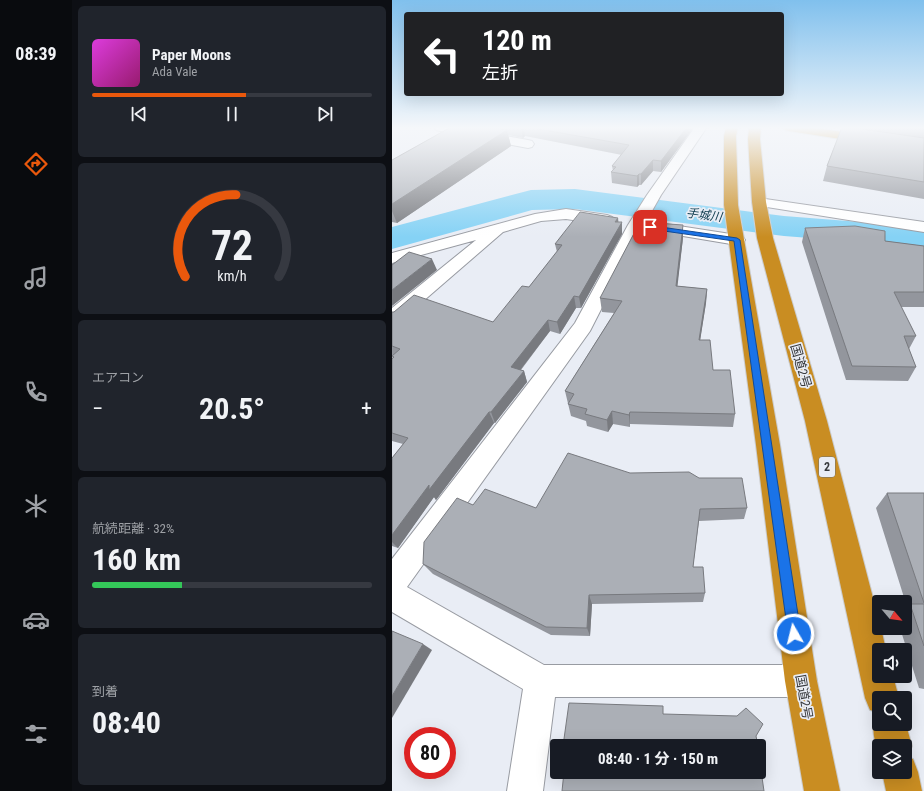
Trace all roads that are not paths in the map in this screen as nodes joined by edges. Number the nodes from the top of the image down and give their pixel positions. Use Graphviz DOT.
graph roads {
  1 [pos="676,164"];
  2 [pos="730,164"];
  3 [pos="756,164"];
  4 [pos="760,205"];
  5 [pos="637,222"];
  6 [pos="924,227"];
  7 [pos="501,228"];
  8 [pos="736,237"];
  9 [pos="392,258"];
  10 [pos="392,318"];
  11 [pos="392,583"];
  12 [pos="392,595"];
  13 [pos="801,681"];
  14 [pos="541,682"];
  15 [pos="880,691"];
  16 [pos="901,779"];
  17 [pos="525,791"];
  18 [pos="822,791"];
  19 [pos="904,791"];
  1 -- 5 [label="street"];
  2 -- 8 [label="highway, 国道2号"];
  3 -- 4 [label="highway, 国道2号 / 2"];
  4 -- 6 [label="street"];
  4 -- 15 [label="highway, 国道2号 / 2"];
  5 -- 7 [label="street"];
  5 -- 8 [label="street"];
  5 -- 11 [label="street"];
  7 -- 9 [label="street"];
  7 -- 10 [label="street"];
  8 -- 13 [label="highway, 国道2号"];
  12 -- 14 [label="street"];
  13 -- 14 [label="street"];
  13 -- 18 [label="highway, 国道2号"];
  14 -- 17 [label="street"];
  16 -- 19 [label="highway"];
}
